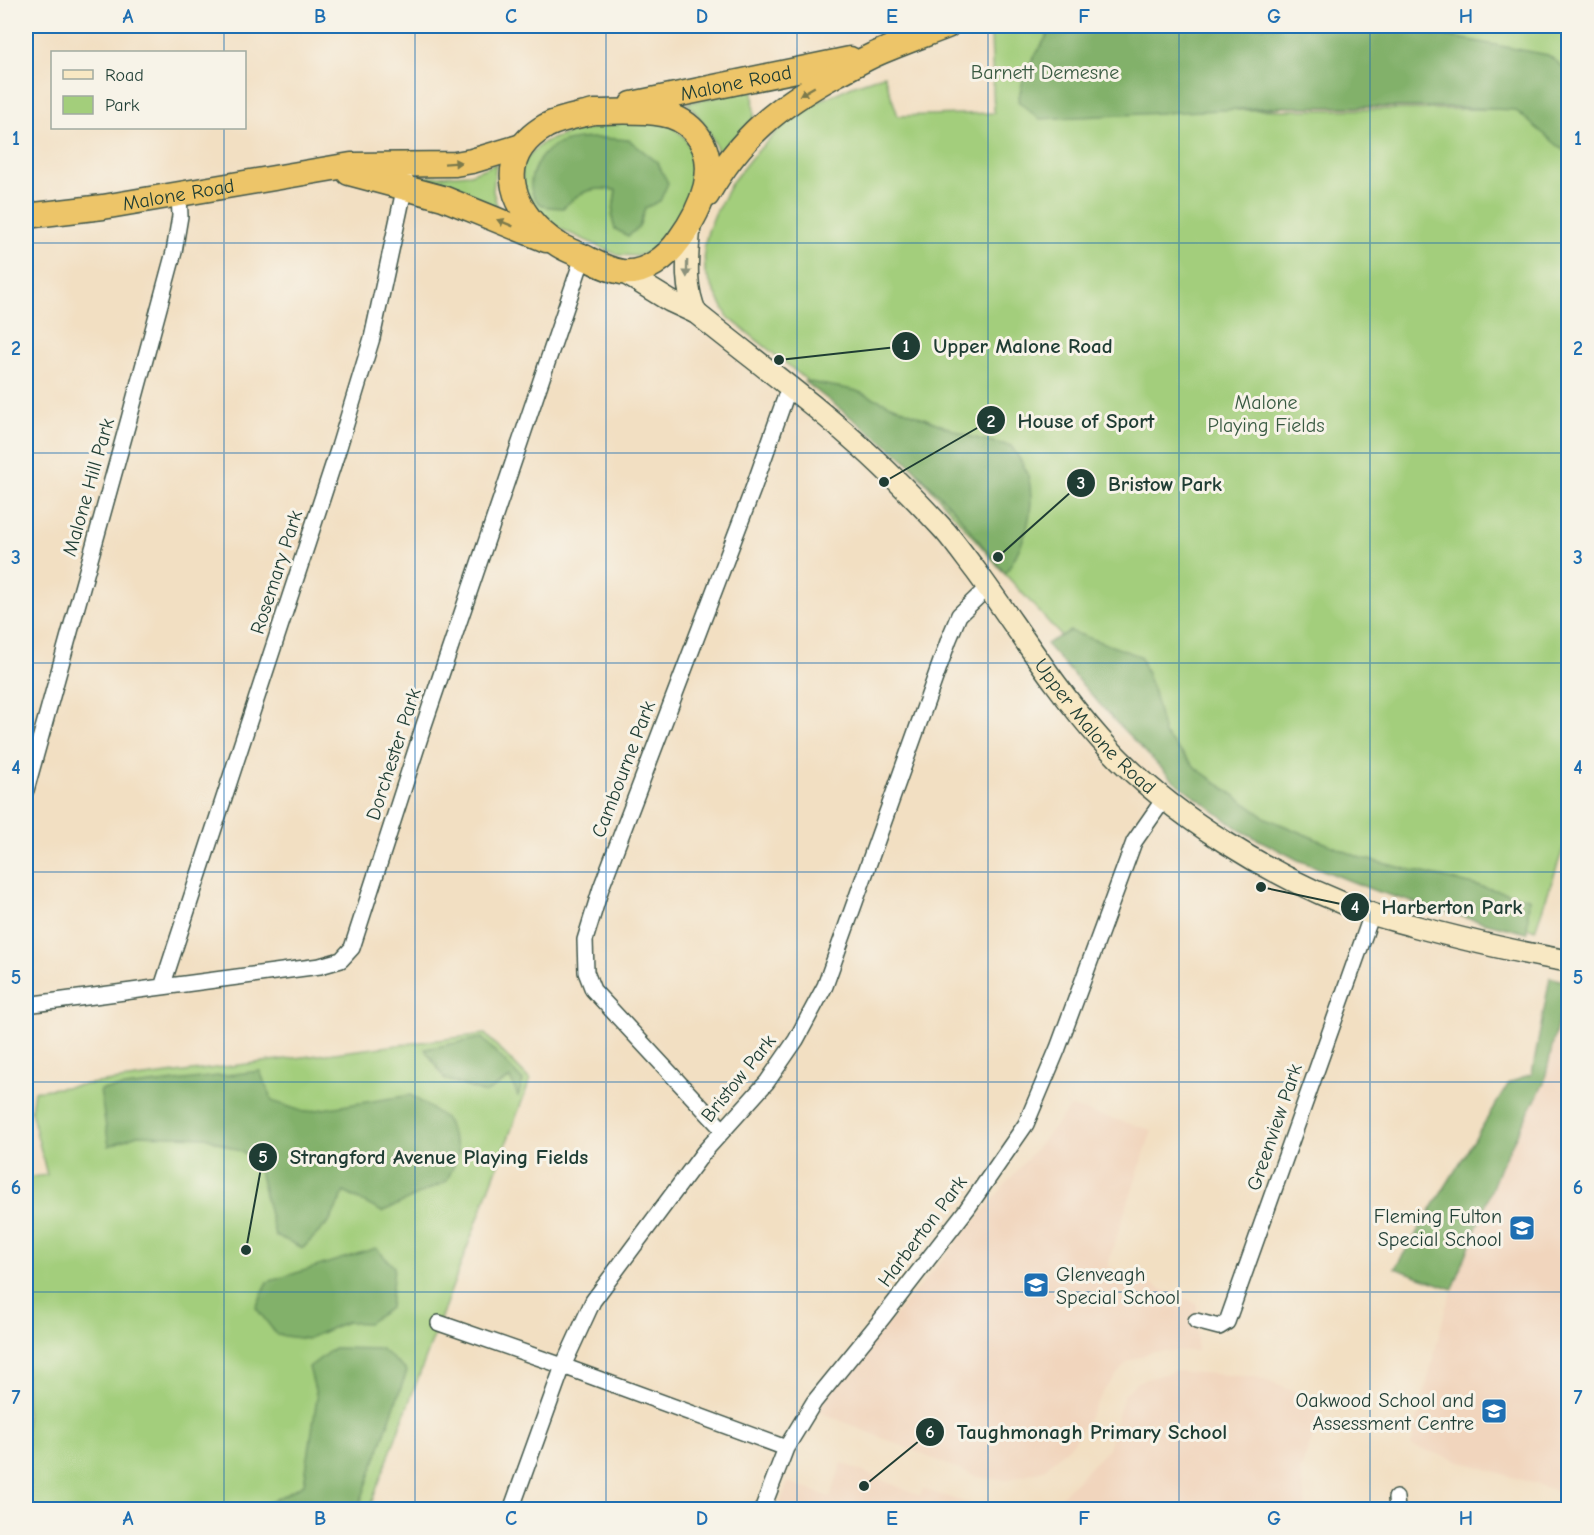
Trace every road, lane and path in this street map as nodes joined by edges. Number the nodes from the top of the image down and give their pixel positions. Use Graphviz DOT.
graph roads {
  1 [pos="947,26"];
  2 [pos="877,53"];
  3 [pos="594,112"];
  4 [pos="558,120"];
  5 [pos="522,146"];
  6 [pos="489,156"];
  7 [pos="409,164"];
  8 [pos="332,169"];
  9 [pos="404,188"];
  10 [pos="179,194"];
  11 [pos="26,216"];
  12 [pos="694,218"];
  13 [pos="559,246"];
  14 [pos="583,257"];
  15 [pos="624,272"];
  16 [pos="696,313"];
  17 [pos="789,387"];
  18 [pos="988,587"];
  19 [pos="26,790"];
  20 [pos="1164,799"];
  21 [pos="1372,914"];
  22 [pos="1569,961"];
  23 [pos="162,987"];
  24 [pos="26,1005"];
  25 [pos="723,1130"];
  26 [pos="1196,1321"];
  27 [pos="439,1323"];
  28 [pos="563,1366"];
  29 [pos="786,1448"];
  30 [pos="511,1509"];
  31 [pos="762,1509"];
  1 -- 2 [label="highway, Malone Road"];
  2 -- 3 [label="highway, Malone Road"];
  2 -- 12 [label="highway, Malone Road, one-way"];
  3 -- 4 [label="highway"];
  3 -- 12 [label="highway"];
  4 -- 5 [label="highway"];
  4 -- 6 [label="highway, Malone Road"];
  5 -- 6 [label="highway, Malone Road"];
  5 -- 13 [label="highway"];
  7 -- 6 [label="highway, Malone Road, one-way"];
  7 -- 8 [label="highway, Malone Road"];
  7 -- 9 [label="street, Rosemary Park"];
  8 -- 9 [label="highway, Malone Road"];
  8 -- 10 [label="highway, Malone Road"];
  13 -- 9 [label="highway, Malone Road, one-way"];
  9 -- 23 [label="street, Rosemary Park"];
  10 -- 11 [label="highway, Malone Road"];
  10 -- 19 [label="street, Malone Hill Park"];
  12 -- 15 [label="highway"];
  12 -- 16 [label="main road, one-way"];
  13 -- 14 [label="highway"];
  14 -- 15 [label="highway"];
  14 -- 23 [label="street, Dorchester Park"];
  15 -- 16 [label="main road, Upper Malone Road"];
  16 -- 17 [label="main road, Upper Malone Road"];
  17 -- 18 [label="main road, Upper Malone Road"];
  17 -- 25 [label="street, Cambourne Park"];
  18 -- 20 [label="main road, Upper Malone Road"];
  18 -- 25 [label="street, Bristow Park"];
  20 -- 21 [label="main road, Upper Malone Road"];
  20 -- 29 [label="street, Harberton Park"];
  21 -- 22 [label="main road, Upper Malone Road"];
  21 -- 26 [label="street, Greenview Park"];
  23 -- 24 [label="street, Dorchester Park"];
  25 -- 28 [label="street, Bristow Park"];
  27 -- 28 [label="street"];
  28 -- 29 [label="street"];
  28 -- 30 [label="street, Bristow Park"];
  29 -- 31 [label="street, Harberton Park"];
}
